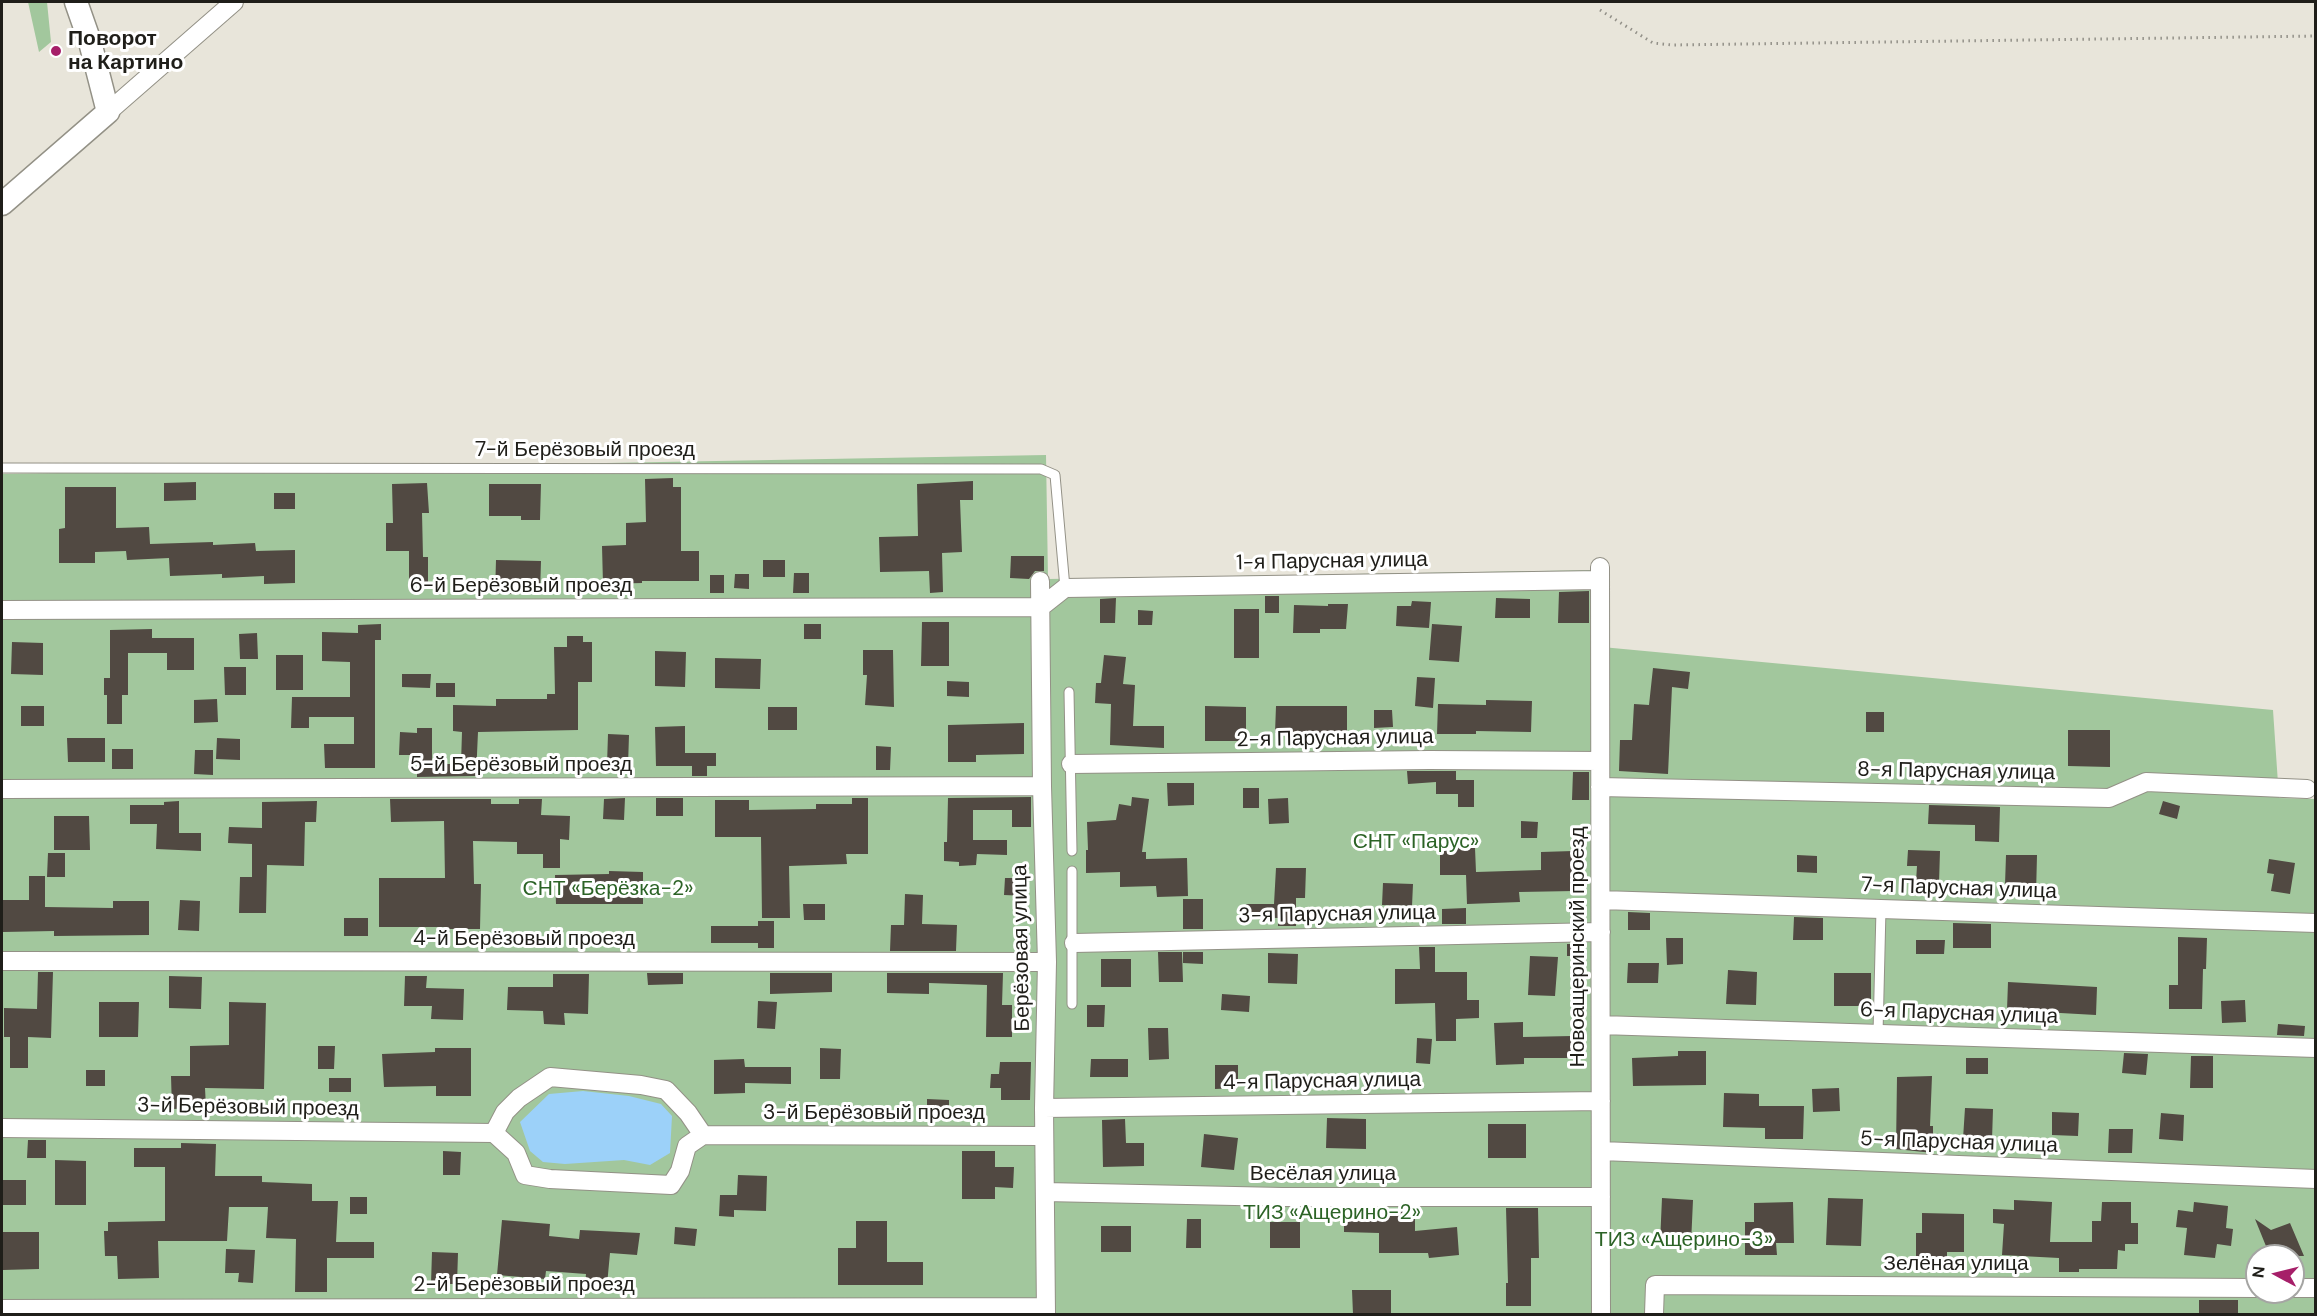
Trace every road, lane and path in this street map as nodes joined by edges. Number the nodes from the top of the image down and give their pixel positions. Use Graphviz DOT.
graph roads {
  1 [pos="76,2"];
  2 [pos="234,2"];
  3 [pos="1600,10"];
  4 [pos="2316,36"];
  5 [pos="108,112"];
  6 [pos="2,204"];
  7 [pos="2,468"];
  8 [pos="1600,574"];
  9 [pos="1040,581"];
  10 [pos="1065,588"];
  11 [pos="1041,607"];
  12 [pos="2,610"];
  13 [pos="1069,692"];
  14 [pos="1600,761"];
  15 [pos="1071,764"];
  16 [pos="1042,786"];
  17 [pos="1600,788"];
  18 [pos="2,789"];
  19 [pos="2307,789"];
  20 [pos="1072,851"];
  21 [pos="1072,871"];
  22 [pos="1601,900"];
  23 [pos="1881,909"];
  24 [pos="2316,923"];
  25 [pos="1601,932"];
  26 [pos="1074,943"];
  27 [pos="2,961"];
  28 [pos="1047,962"];
  29 [pos="1072,1004"];
  30 [pos="1601,1025"];
  31 [pos="1878,1034"];
  32 [pos="2316,1048"];
  33 [pos="1601,1101"];
  34 [pos="1044,1108"];
  35 [pos="2,1128"];
  36 [pos="494,1133"];
  37 [pos="703,1135"];
  38 [pos="1044,1136"];
  39 [pos="1601,1151"];
  40 [pos="2316,1179"];
  41 [pos="1045,1192"];
  42 [pos="1601,1197"];
  43 [pos="2245,1287"];
  44 [pos="2,1309"];
  45 [pos="1046,1311"];
  46 [pos="1601,1314"];
  47 [pos="1654,1314"];
  1 -- 5 [label="street"];
  2 -- 5 [label="street"];
  3 -- 4 [label="path"];
  5 -- 6 [label="street"];
  7 -- 10 [label="lane, 7-й Берёзовый проезд"];
  8 -- 10 [label="street, 1-я Парусная улица"];
  8 -- 14 [label="street, Новоащеринский проезд"];
  9 -- 11 [label="street, Берёзовая улица"];
  10 -- 11 [label="street"];
  11 -- 12 [label="street, 6-й Берёзовый проезд"];
  11 -- 16 [label="street, Берёзовая улица"];
  13 -- 15 [label="lane"];
  14 -- 15 [label="street, 2-я Парусная улица"];
  14 -- 17 [label="street, Новоащеринский проезд"];
  15 -- 20 [label="lane"];
  16 -- 18 [label="street, 5-й Берёзовый проезд"];
  16 -- 28 [label="street, Берёзовая улица"];
  17 -- 19 [label="street, 8-я Парусная улица"];
  17 -- 22 [label="street, Новоащеринский проезд"];
  21 -- 26 [label="lane"];
  22 -- 23 [label="street, 7-я Парусная улица"];
  22 -- 25 [label="street, Новоащеринский проезд"];
  23 -- 24 [label="street, 7-я Парусная улица"];
  23 -- 31 [label="lane"];
  25 -- 26 [label="street, 3-я Парусная улица"];
  25 -- 30 [label="street, Новоащеринский проезд"];
  26 -- 29 [label="lane"];
  27 -- 28 [label="street, 4-й Берёзовый проезд"];
  28 -- 34 [label="street, Берёзовая улица"];
  30 -- 31 [label="street, 6-я Парусная улица"];
  30 -- 33 [label="street, Новоащеринский проезд"];
  31 -- 32 [label="street, 6-я Парусная улица"];
  33 -- 34 [label="street, 4-я Парусная улица"];
  33 -- 39 [label="street, Новоащеринский проезд"];
  34 -- 38 [label="street, Берёзовая улица"];
  35 -- 36 [label="street, 3-й Берёзовый проезд"];
  36 -- 37 [label="street"];
  36 -- 37 [label="street"];
  37 -- 38 [label="street, 3-й Берёзовый проезд"];
  38 -- 41 [label="street, Берёзовая улица"];
  39 -- 40 [label="street, 5-я Парусная улица"];
  39 -- 42 [label="street, Новоащеринский проезд"];
  41 -- 42 [label="street, Весёлая улица"];
  41 -- 45 [label="street, Берёзовая улица"];
  42 -- 46 [label="street, Новоащеринский проезд"];
  43 -- 47 [label="street, Зелёная улица"];
  44 -- 45 [label="street, 2-й Берёзовый проезд"];
}
